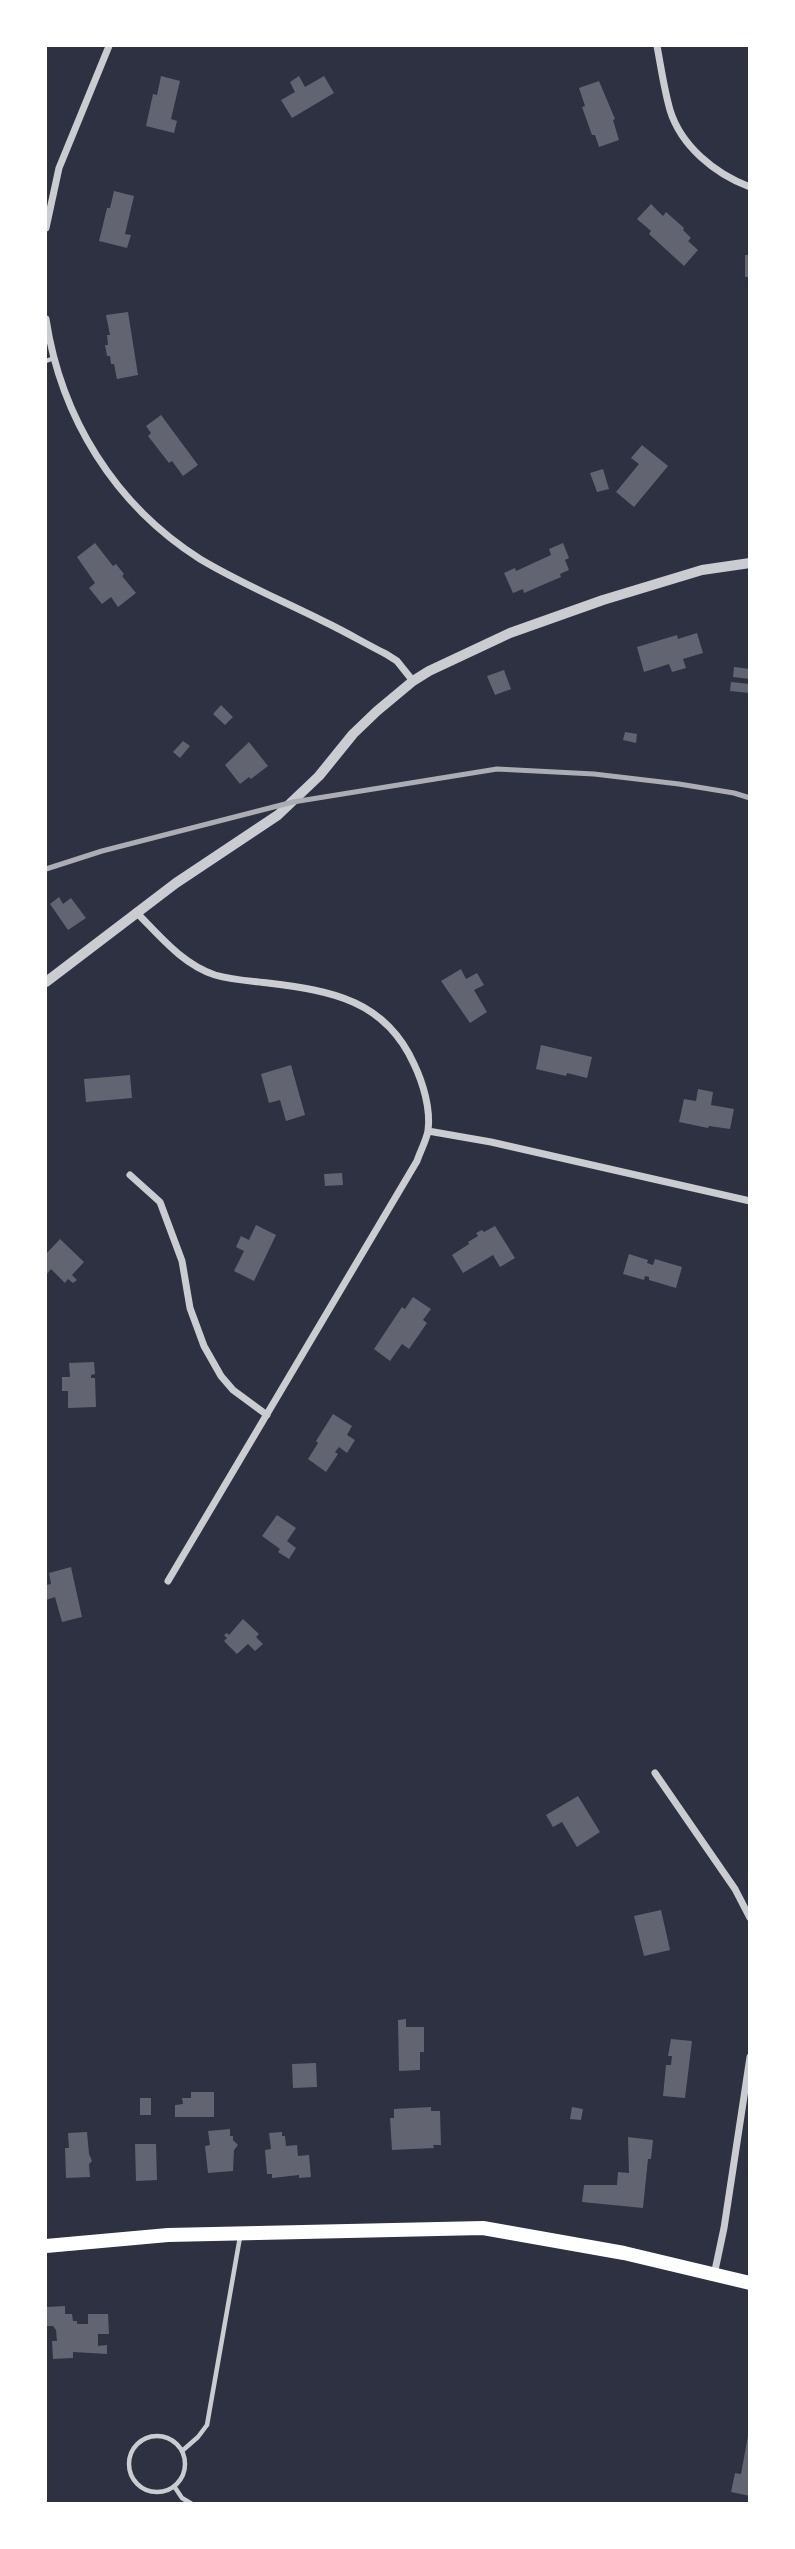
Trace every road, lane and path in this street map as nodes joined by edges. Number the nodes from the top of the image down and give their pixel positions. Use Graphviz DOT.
graph roads {
  1 [pos="109,46"];
  2 [pos="657,46"];
  3 [pos="750,187"];
  4 [pos="46,228"];
  5 [pos="46,319"];
  6 [pos="54,358"];
  7 [pos="46,361"];
  8 [pos="750,563"];
  9 [pos="413,681"];
  10 [pos="136,912"];
  11 [pos="46,982"];
  12 [pos="428,1131"];
  13 [pos="130,1175"];
  14 [pos="750,1201"];
  15 [pos="267,1415"];
  16 [pos="168,1581"];
  17 [pos="655,1773"];
  18 [pos="750,1918"];
  19 [pos="750,2057"];
  20 [pos="241,2233"];
  21 [pos="46,2246"];
  22 [pos="714,2275"];
  23 [pos="750,2283"];
  24 [pos="182,2451"];
  25 [pos="174,2486"];
  26 [pos="192,2504"];
  1 -- 4 [label="street"];
  2 -- 3 [label="street"];
  5 -- 6 [label="street"];
  6 -- 7 [label="lane"];
  6 -- 9 [label="street"];
  8 -- 9 [label="street"];
  9 -- 10 [label="street"];
  10 -- 11 [label="street"];
  10 -- 12 [label="street"];
  12 -- 14 [label="street"];
  12 -- 15 [label="street"];
  13 -- 15 [label="street"];
  15 -- 16 [label="street"];
  17 -- 18 [label="street"];
  19 -- 22 [label="street"];
  20 -- 21 [label="main road"];
  20 -- 22 [label="main road"];
  20 -- 24 [label="lane"];
  22 -- 23 [label="main road"];
  24 -- 25 [label="lane"];
  24 -- 25 [label="lane"];
  25 -- 26 [label="lane"];
}
